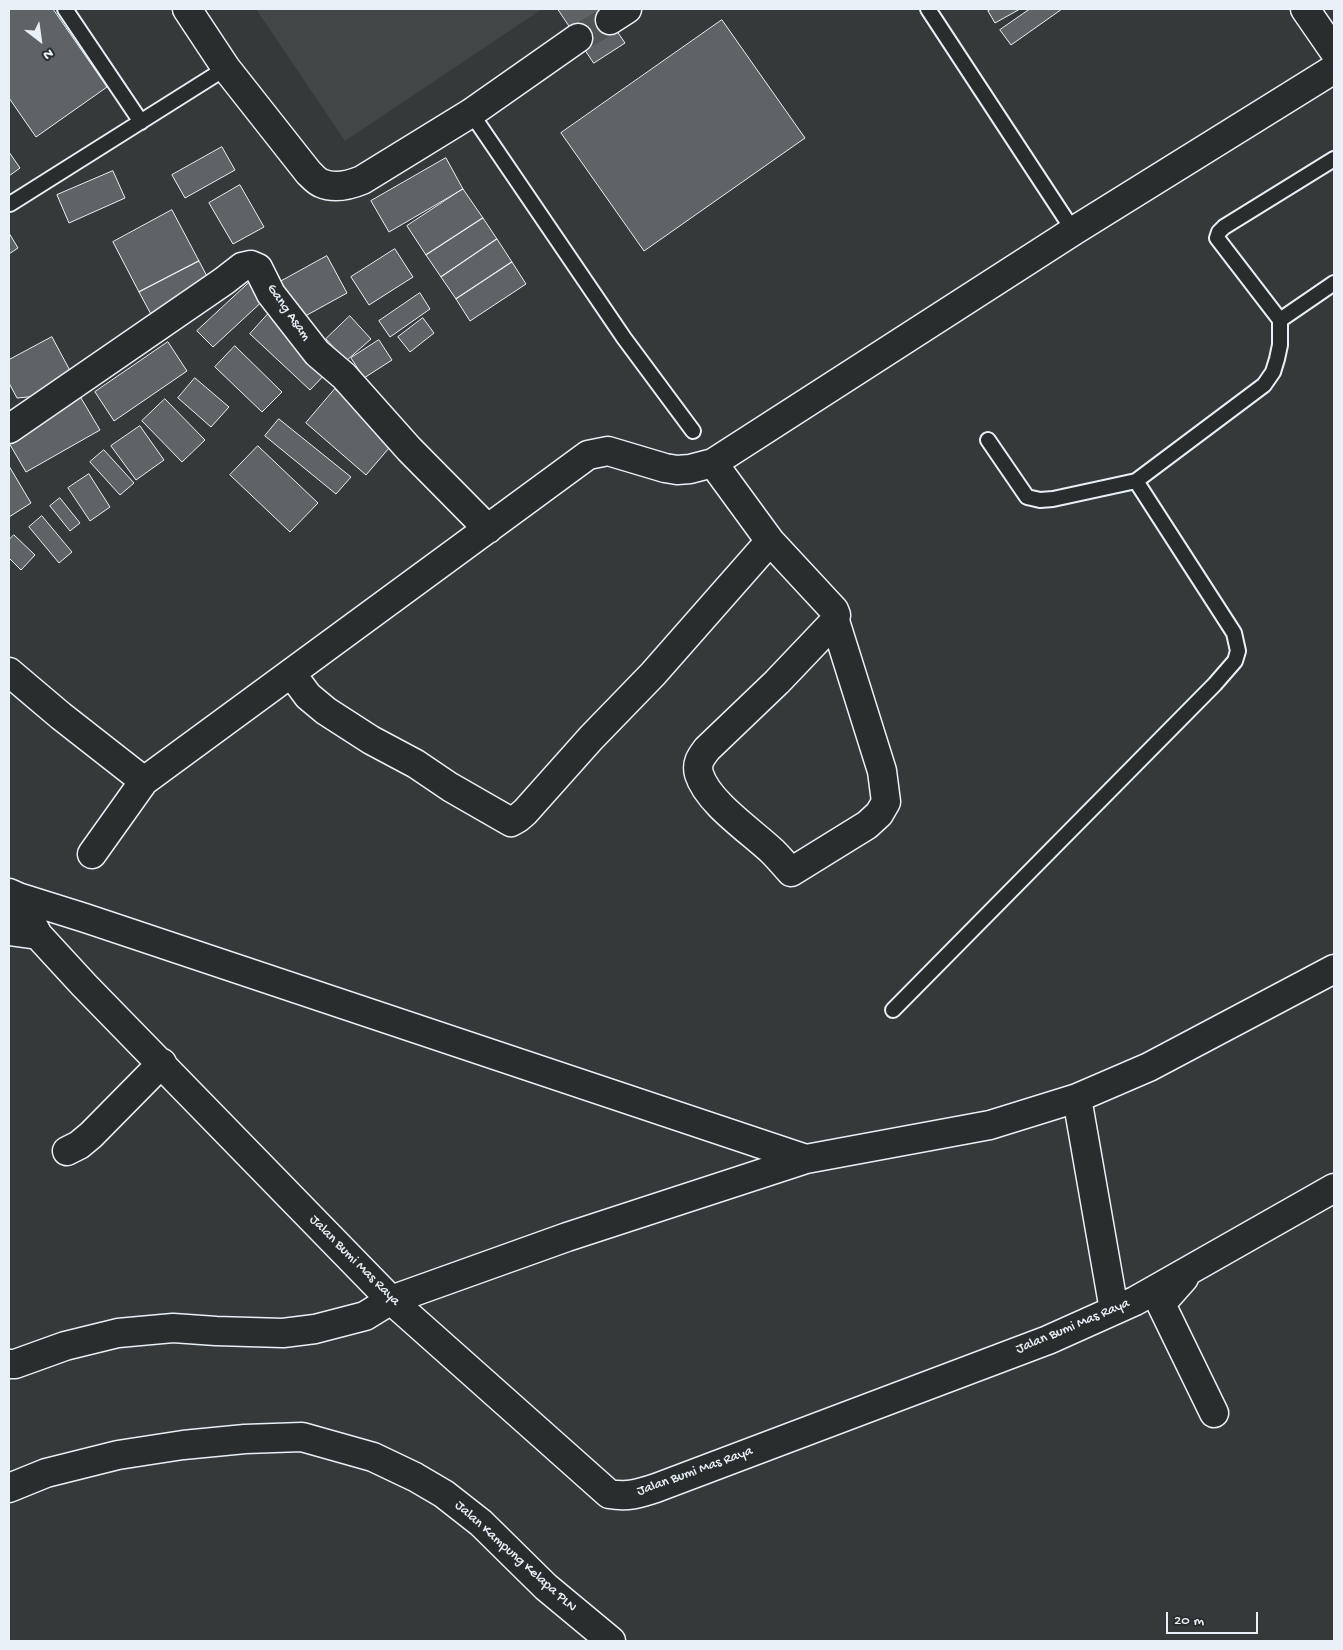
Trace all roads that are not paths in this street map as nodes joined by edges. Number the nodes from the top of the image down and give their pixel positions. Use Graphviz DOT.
graph roads {
  1 [pos="65,9"];
  2 [pos="187,9"];
  3 [pos="928,9"];
  4 [pos="1305,9"];
  5 [pos="578,38"];
  6 [pos="1334,51"];
  7 [pos="226,68"];
  8 [pos="1334,69"];
  9 [pos="471,113"];
  10 [pos="141,122"];
  11 [pos="1334,159"];
  12 [pos="10,204"];
  13 [pos="1066,221"];
  14 [pos="1334,282"];
  15 [pos="1280,320"];
  16 [pos="9,429"];
  17 [pos="693,431"];
  18 [pos="988,440"];
  19 [pos="713,463"];
  20 [pos="1136,481"];
  21 [pos="488,529"];
  22 [pos="770,542"];
  23 [pos="835,621"];
  24 [pos="9,672"];
  25 [pos="291,673"];
  26 [pos="144,781"];
  27 [pos="92,854"];
  28 [pos="12,903"];
  29 [pos="9,931"];
  30 [pos="38,934"];
  31 [pos="1334,969"];
  32 [pos="893,1010"];
  33 [pos="162,1063"];
  34 [pos="1077,1098"];
  35 [pos="68,1150"];
  36 [pos="806,1159"];
  37 [pos="1334,1188"];
  38 [pos="1192,1270"];
  39 [pos="391,1300"];
  40 [pos="1161,1304"];
  41 [pos="1124,1306"];
  42 [pos="9,1364"];
  43 [pos="1214,1413"];
  44 [pos="9,1488"];
  45 [pos="611,1641"];
  1 -- 10 [label="lane"];
  2 -- 7 [label="street"];
  3 -- 13 [label="lane"];
  4 -- 6 [label="street"];
  5 -- 9 [label="street"];
  7 -- 9 [label="street"];
  7 -- 10 [label="lane"];
  8 -- 19 [label="street"];
  9 -- 17 [label="lane"];
  10 -- 12 [label="lane"];
  11 -- 15 [label="lane"];
  14 -- 15 [label="lane"];
  15 -- 20 [label="lane"];
  16 -- 21 [label="street, Gang Asam"];
  18 -- 20 [label="lane"];
  19 -- 21 [label="street"];
  19 -- 22 [label="street"];
  20 -- 32 [label="lane"];
  21 -- 25 [label="street"];
  22 -- 23 [label="street"];
  22 -- 25 [label="street"];
  23 -- 23 [label="street"];
  24 -- 26 [label="street"];
  25 -- 26 [label="street"];
  26 -- 27 [label="street"];
  28 -- 30 [label="street, Jalan Bumi Mas Raya"];
  28 -- 36 [label="street"];
  29 -- 30 [label="street"];
  30 -- 33 [label="street, Jalan Bumi Mas Raya"];
  31 -- 34 [label="street"];
  33 -- 35 [label="street"];
  33 -- 39 [label="street, Jalan Bumi Mas Raya"];
  34 -- 36 [label="street"];
  34 -- 41 [label="street"];
  36 -- 39 [label="street"];
  37 -- 38 [label="street, Jalan Bumi Mas Raya"];
  38 -- 40 [label="street"];
  38 -- 41 [label="street, Jalan Bumi Mas Raya"];
  39 -- 41 [label="street, Jalan Bumi Mas Raya"];
  39 -- 42 [label="street"];
  40 -- 41 [label="street"];
  40 -- 43 [label="street"];
  44 -- 45 [label="street, Jalan Kampung Kelapa PLN"];
}
